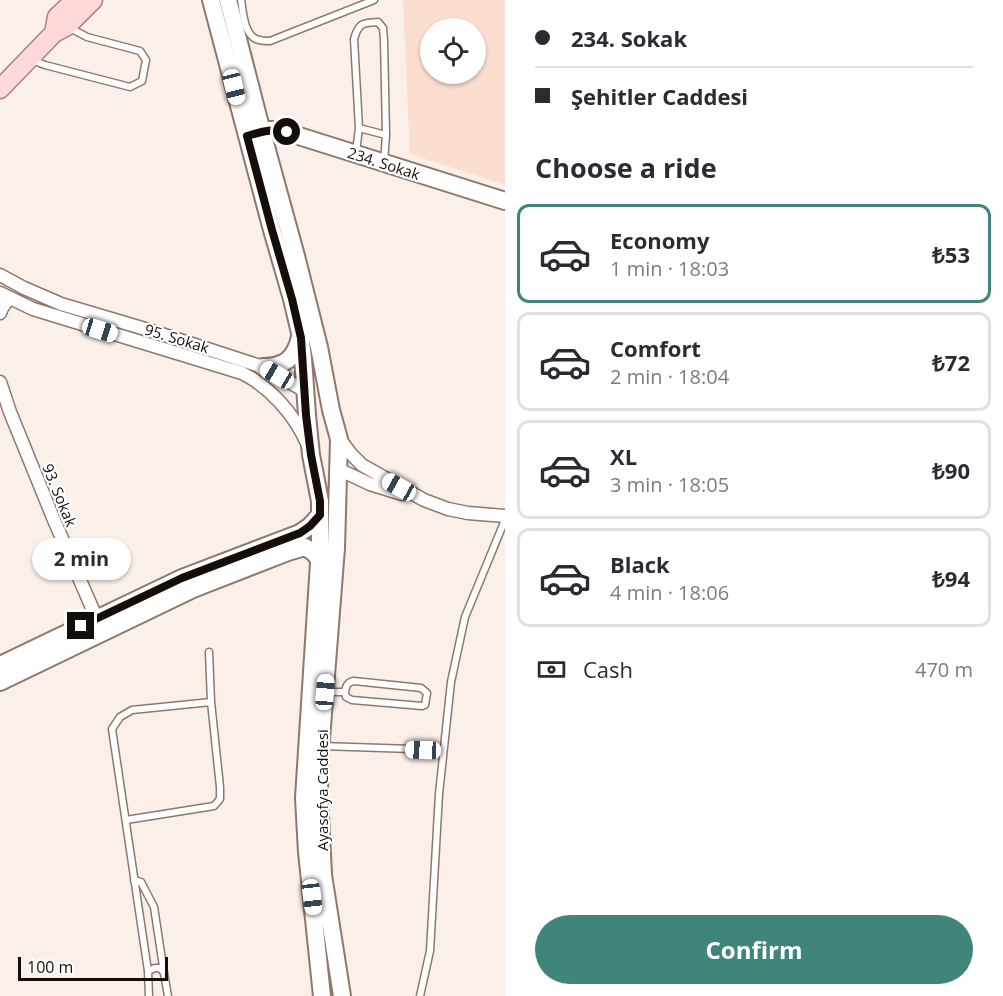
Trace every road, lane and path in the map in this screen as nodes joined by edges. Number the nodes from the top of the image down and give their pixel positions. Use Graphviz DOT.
graph roads {
  1 [pos="75,0"];
  2 [pos="93,0"];
  3 [pos="211,0"];
  4 [pos="374,0"];
  5 [pos="239,1"];
  6 [pos="61,29"];
  7 [pos="29,59"];
  8 [pos="0,89"];
  9 [pos="359,128"];
  10 [pos="254,134"];
  11 [pos="386,135"];
  12 [pos="356,154"];
  13 [pos="384,163"];
  14 [pos="505,201"];
  15 [pos="0,275"];
  16 [pos="4,295"];
  17 [pos="76,308"];
  18 [pos="0,313"];
  19 [pos="71,321"];
  20 [pos="300,333"];
  21 [pos="263,367"];
  22 [pos="0,382"];
  23 [pos="305,391"];
  24 [pos="336,430"];
  25 [pos="310,447"];
  26 [pos="338,469"];
  27 [pos="418,497"];
  28 [pos="320,515"];
  29 [pos="505,518"];
  30 [pos="319,559"];
  31 [pos="241,563"];
  32 [pos="96,617"];
  33 [pos="64,643"];
  34 [pos="209,652"];
  35 [pos="8,667"];
  36 [pos="0,682"];
  37 [pos="325,692"];
  38 [pos="345,692"];
  39 [pos="211,702"];
  40 [pos="321,746"];
  41 [pos="444,750"];
  42 [pos="126,820"];
  43 [pos="134,880"];
  44 [pos="154,907"];
  45 [pos="139,909"];
  46 [pos="148,971"];
  47 [pos="164,973"];
  48 [pos="149,996"];
  49 [pos="168,996"];
  50 [pos="322,996"];
  51 [pos="342,996"];
  52 [pos="420,996"];
  1 -- 6 [label="main road"];
  2 -- 6 [label="main road"];
  3 -- 10 [label="main road"];
  4 -- 5 [label="lane"];
  5 -- 10 [label="main road"];
  6 -- 7 [label="main road"];
  6 -- 7 [label="lane"];
  7 -- 8 [label="main road"];
  9 -- 11 [label="lane"];
  9 -- 11 [label="lane"];
  9 -- 12 [label="lane"];
  10 -- 12 [label="main road, 234. Sokak"];
  10 -- 20 [label="main road"];
  10 -- 24 [label="main road, Ayasofya Caddesi"];
  11 -- 13 [label="lane"];
  12 -- 13 [label="main road, 234. Sokak"];
  13 -- 14 [label="main road, 234. Sokak"];
  15 -- 17 [label="street, 95. Sokak"];
  16 -- 18 [label="street"];
  16 -- 19 [label="street, 95. Sokak"];
  17 -- 19 [label="street"];
  17 -- 21 [label="street, 95. Sokak"];
  19 -- 25 [label="street, 95. Sokak"];
  20 -- 21 [label="main road"];
  20 -- 23 [label="main road"];
  21 -- 23 [label="street, 95. Sokak"];
  22 -- 32 [label="street, 93. Sokak"];
  23 -- 24 [label="main road"];
  23 -- 25 [label="main road"];
  24 -- 25 [label="main road"];
  24 -- 26 [label="main road, Ayasofya Caddesi"];
  24 -- 27 [label="street"];
  25 -- 26 [label="main road"];
  25 -- 28 [label="main road"];
  26 -- 27 [label="street"];
  26 -- 37 [label="main road, Ayasofya Caddesi"];
  27 -- 29 [label="street"];
  28 -- 30 [label="main road"];
  28 -- 31 [label="main road"];
  29 -- 41 [label="lane"];
  30 -- 31 [label="main road"];
  30 -- 50 [label="main road"];
  31 -- 32 [label="main road"];
  31 -- 33 [label="main road"];
  32 -- 33 [label="main road"];
  33 -- 35 [label="main road"];
  34 -- 39 [label="lane"];
  35 -- 36 [label="main road"];
  37 -- 38 [label="lane"];
  37 -- 40 [label="main road, Ayasofya Caddesi"];
  38 -- 38 [label="lane"];
  39 -- 42 [label="lane"];
  39 -- 42 [label="lane"];
  40 -- 41 [label="lane"];
  40 -- 51 [label="main road, Ayasofya Caddesi"];
  41 -- 52 [label="lane"];
  42 -- 43 [label="lane"];
  43 -- 44 [label="lane"];
  43 -- 45 [label="lane"];
  44 -- 45 [label="lane"];
  44 -- 47 [label="lane"];
  45 -- 46 [label="lane"];
  46 -- 47 [label="lane"];
  46 -- 48 [label="lane"];
  47 -- 49 [label="lane"];
}
